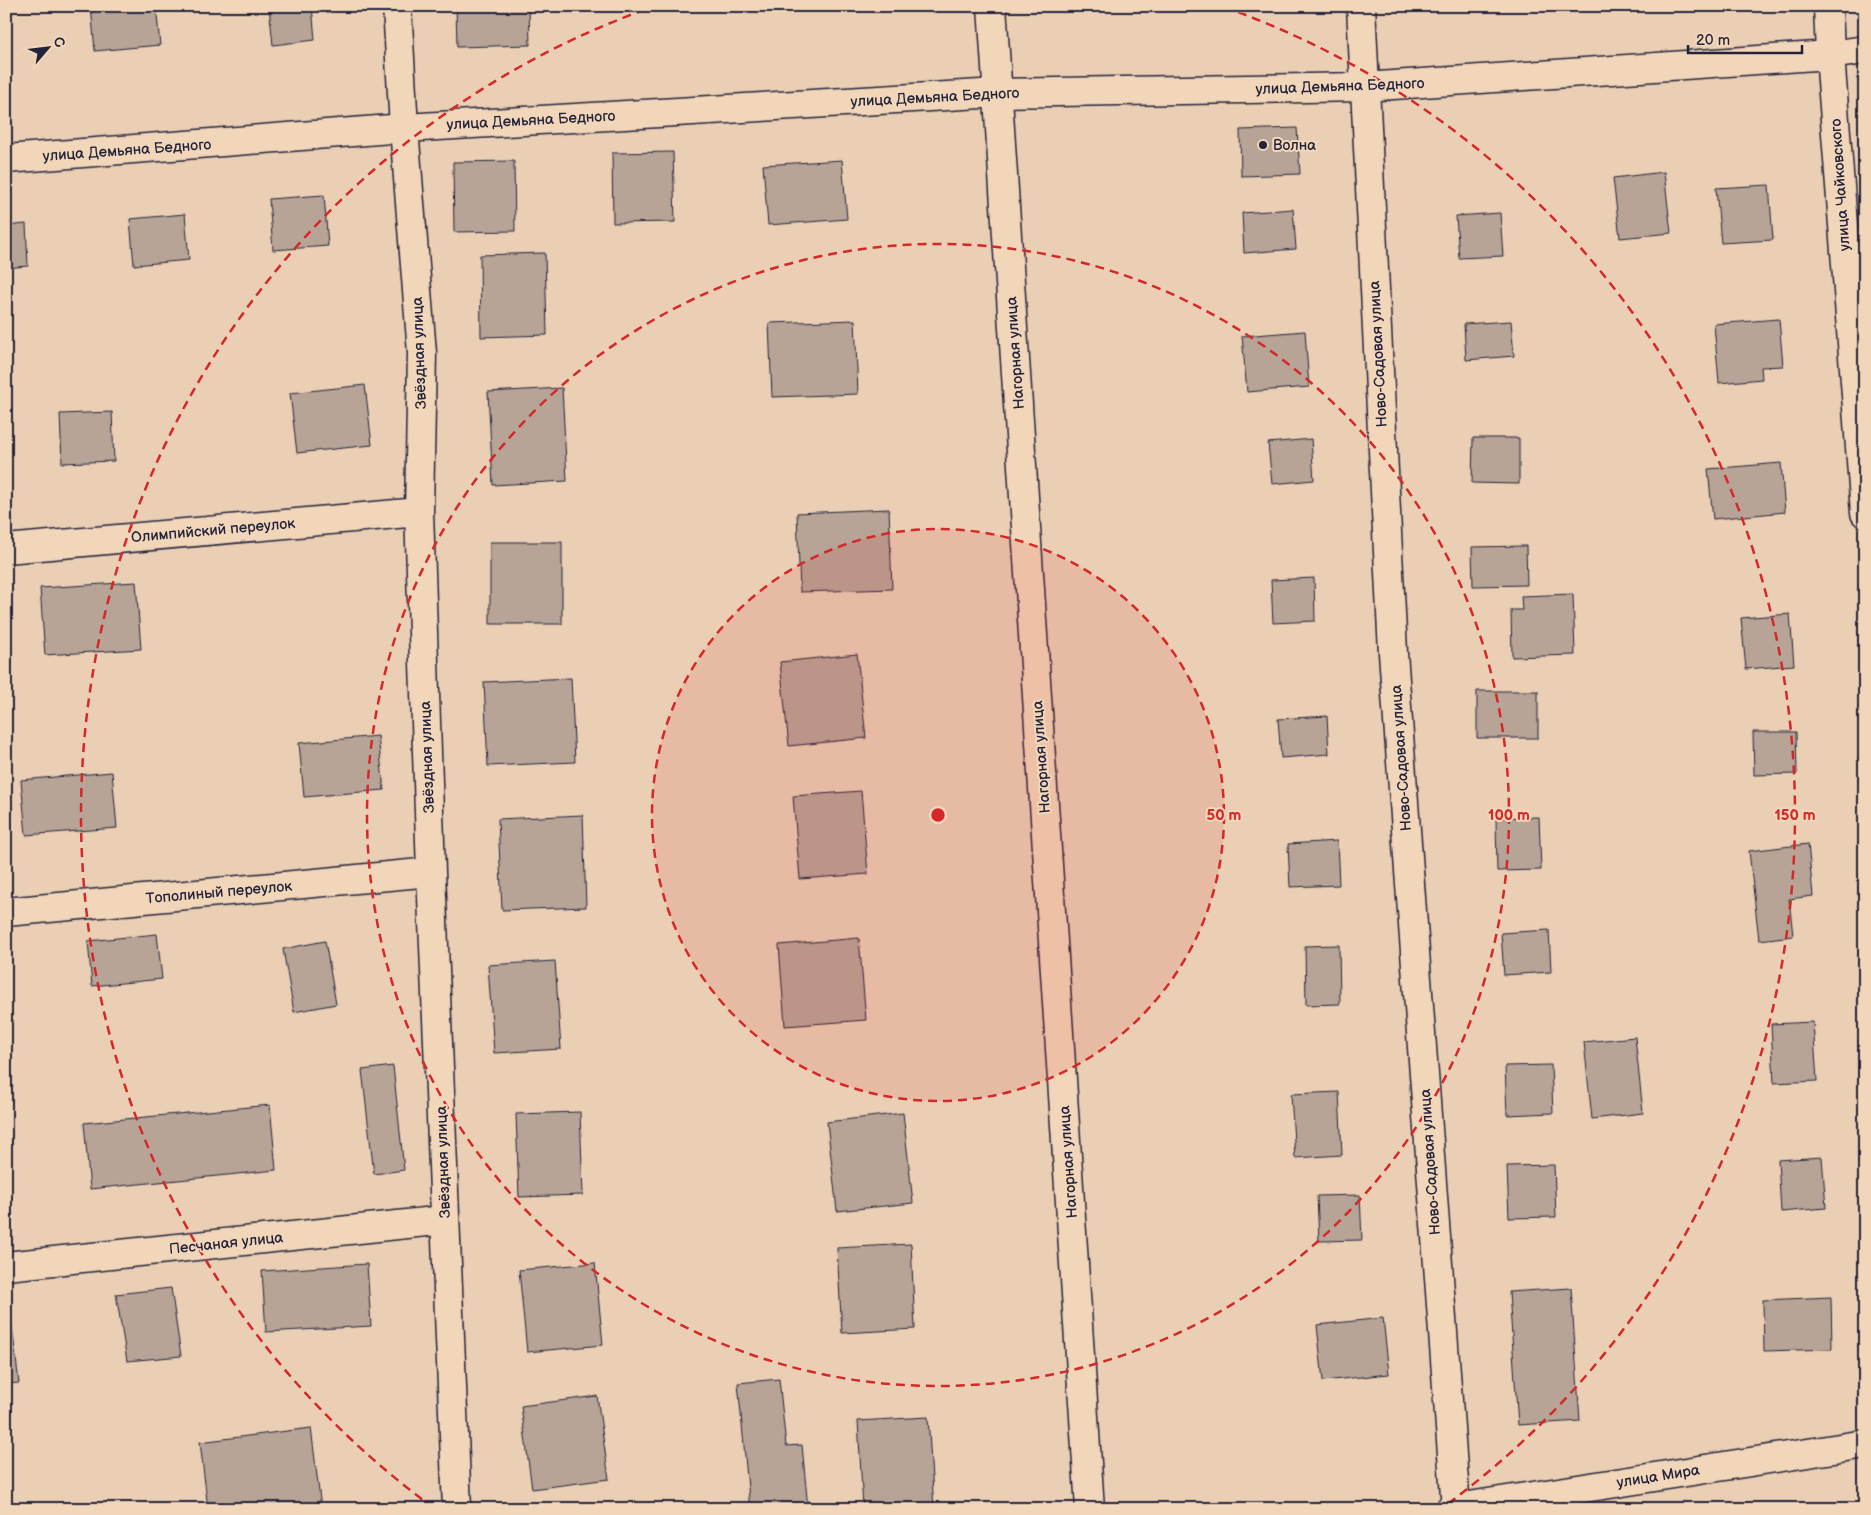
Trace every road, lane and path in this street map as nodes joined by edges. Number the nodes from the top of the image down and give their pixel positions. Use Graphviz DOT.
graph roads {
  1 [pos="397,6"];
  2 [pos="992,6"];
  3 [pos="1361,6"];
  4 [pos="1828,6"];
  5 [pos="1865,50"];
  6 [pos="1830,55"];
  7 [pos="1364,87"];
  8 [pos="998,93"];
  9 [pos="404,128"];
  10 [pos="6,159"];
  11 [pos="419,512"];
  12 [pos="1865,513"];
  13 [pos="6,549"];
  14 [pos="431,872"];
  15 [pos="6,912"];
  16 [pos="445,1220"];
  17 [pos="6,1266"];
  18 [pos="1865,1444"];
  19 [pos="1454,1508"];
  20 [pos="457,1509"];
  21 [pos="1090,1509"];
  1 -- 9 [label="street, Звёздная улица"];
  2 -- 8 [label="street, Нагорная улица"];
  3 -- 7 [label="street, Ново-Садовая улица"];
  4 -- 6 [label="street, улица Чайковского"];
  5 -- 6 [label="street, улица Демьяна Бедного"];
  6 -- 7 [label="street, улица Демьяна Бедного"];
  6 -- 12 [label="street, улица Чайковского"];
  7 -- 8 [label="street, улица Демьяна Бедного"];
  7 -- 19 [label="street, Ново-Садовая улица"];
  8 -- 9 [label="street, улица Демьяна Бедного"];
  8 -- 21 [label="street, Нагорная улица"];
  9 -- 10 [label="street, улица Демьяна Бедного"];
  9 -- 11 [label="street, Звёздная улица"];
  11 -- 13 [label="street, Олимпийский переулок"];
  11 -- 14 [label="street, Звёздная улица"];
  14 -- 15 [label="street, Тополиный переулок"];
  14 -- 16 [label="street, Звёздная улица"];
  16 -- 17 [label="street, Песчаная улица"];
  16 -- 20 [label="street, Звёздная улица"];
  18 -- 19 [label="street, улица Мира"];
}
